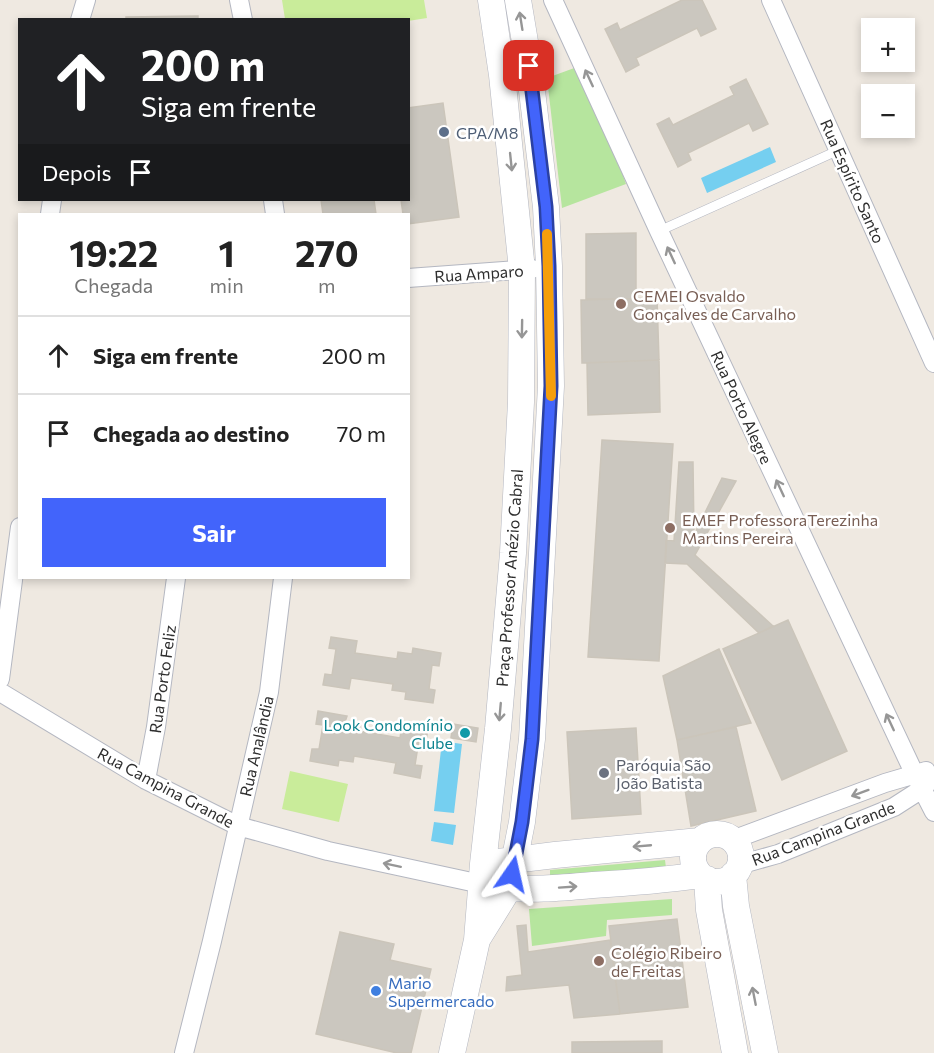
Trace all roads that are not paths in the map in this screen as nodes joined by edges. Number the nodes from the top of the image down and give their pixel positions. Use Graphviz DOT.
graph roads {
  1 [pos="86,0"];
  2 [pos="239,0"];
  3 [pos="491,0"];
  4 [pos="518,0"];
  5 [pos="553,0"];
  6 [pos="771,0"];
  7 [pos="81,18"];
  8 [pos="243,18"];
  9 [pos="839,150"];
  10 [pos="659,231"];
  11 [pos="549,266"];
  12 [pos="522,270"];
  13 [pos="410,278"];
  14 [pos="934,363"];
  15 [pos="18,542"];
  16 [pos="176,579"];
  17 [pos="283,579"];
  18 [pos="0,679"];
  19 [pos="0,692"];
  20 [pos="934,769"];
  21 [pos="146,780"];
  22 [pos="924,780"];
  23 [pos="934,812"];
  24 [pos="238,826"];
  25 [pos="732,840"];
  26 [pos="700,841"];
  27 [pos="514,860"];
  28 [pos="736,870"];
  29 [pos="482,874"];
  30 [pos="704,877"];
  31 [pos="509,888"];
  32 [pos="477,940"];
  33 [pos="184,1053"];
  34 [pos="452,1053"];
  35 [pos="735,1053"];
  36 [pos="765,1053"];
  1 -- 7 [label="street"];
  2 -- 8 [label="street"];
  3 -- 12 [label="street, Praça Professor Anézio Cabral, one-way"];
  11 -- 4 [label="street, Praça Professor Anézio Cabral, one-way"];
  10 -- 5 [label="street, Rua Porto Alegre, one-way"];
  6 -- 9 [label="street, Rua Espírito Santo"];
  9 -- 10 [label="lane"];
  9 -- 14 [label="street, Rua Espírito Santo"];
  22 -- 10 [label="street, Rua Porto Alegre, one-way"];
  11 -- 12 [label="street, Rua Amparo"];
  11 -- 27 [label="street, Praça Professor Anézio Cabral"];
  12 -- 13 [label="street, Rua Amparo"];
  12 -- 29 [label="street, Praça Professor Anézio Cabral, one-way"];
  15 -- 18 [label="street"];
  16 -- 21 [label="street, Rua Porto Feliz"];
  17 -- 24 [label="street, Rua Analândia"];
  19 -- 21 [label="street, Rua Campina Grande"];
  20 -- 22 [label="street, Rua Campina Grande"];
  21 -- 24 [label="street, Rua Campina Grande"];
  22 -- 23 [label="street, Rua Porto Alegre"];
  22 -- 25 [label="street, Rua Campina Grande, one-way"];
  22 -- 28 [label="street, Rua Campina Grande"];
  29 -- 24 [label="street, Rua Campina Grande, one-way"];
  24 -- 33 [label="street, Rua Analândia"];
  25 -- 26 [label="street"];
  25 -- 28 [label="street"];
  26 -- 27 [label="street, Rua Campina Grande, one-way"];
  26 -- 30 [label="street"];
  27 -- 29 [label="street, Rua Campina Grande"];
  27 -- 31 [label="street, Praça Professor Anézio Cabral"];
  28 -- 30 [label="street"];
  36 -- 28 [label="street, one-way"];
  29 -- 31 [label="street, Rua Campina Grande"];
  29 -- 32 [label="street, Praça Professor Anézio Cabral"];
  31 -- 30 [label="street, Rua Campina Grande, one-way"];
  30 -- 35 [label="street"];
  31 -- 32 [label="street"];
  32 -- 34 [label="street"];
}
